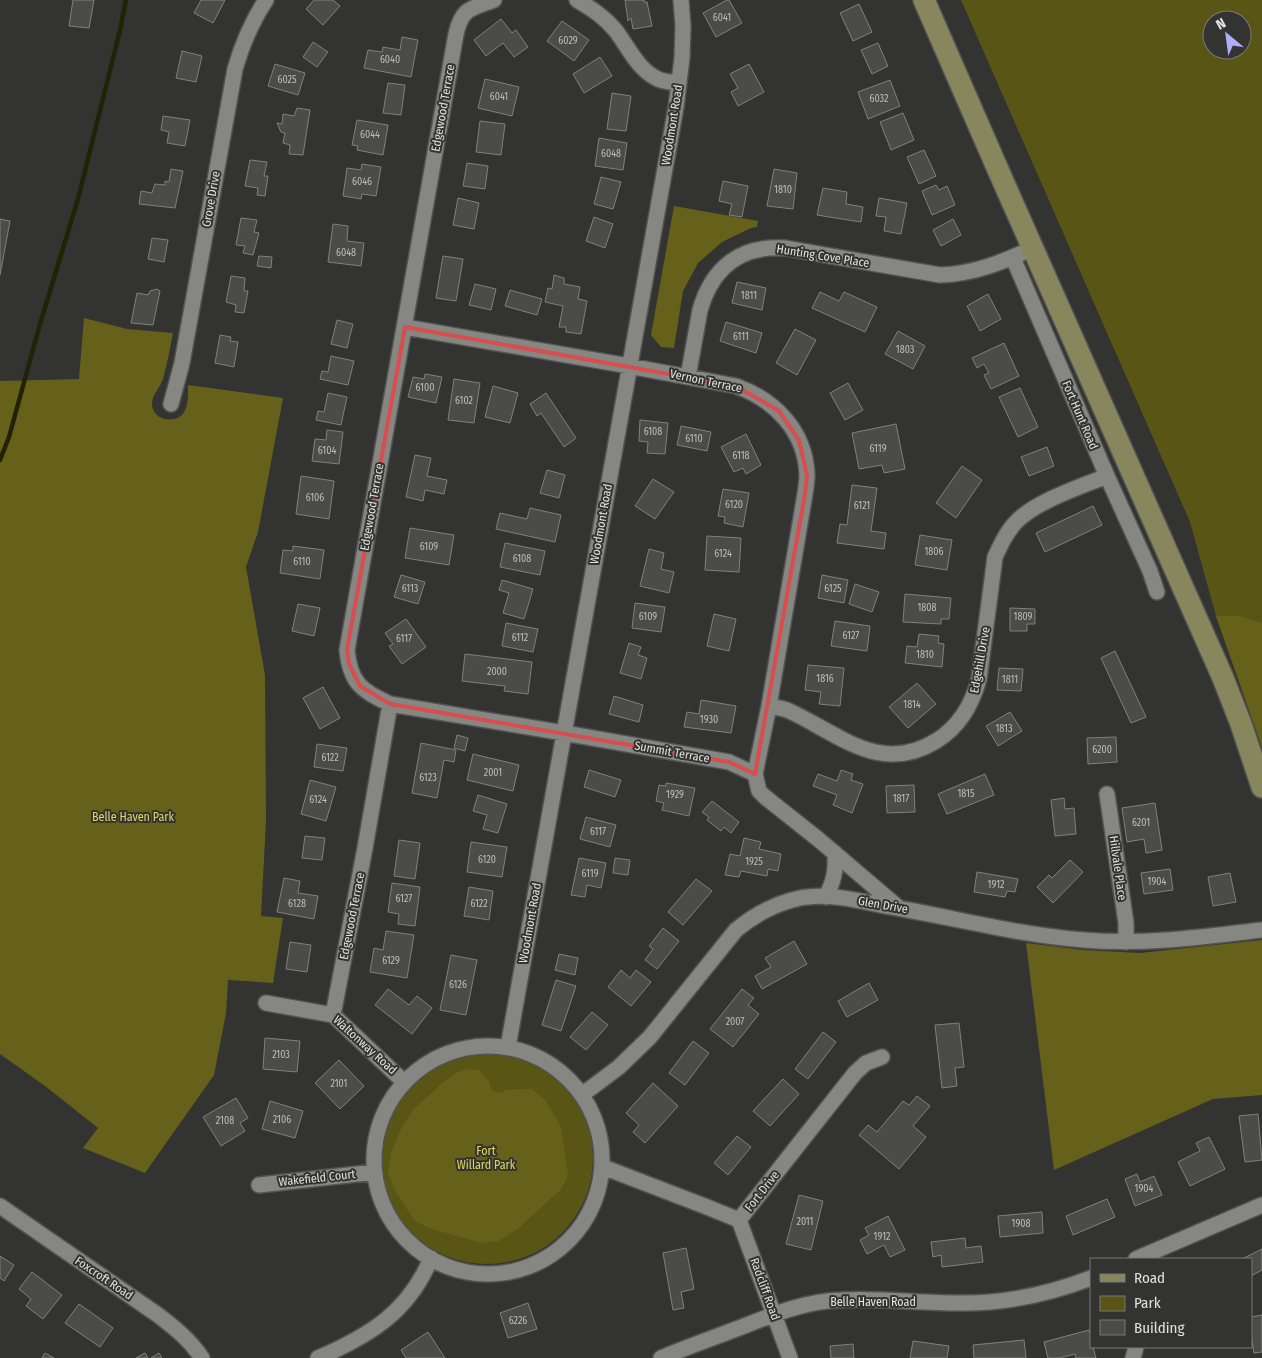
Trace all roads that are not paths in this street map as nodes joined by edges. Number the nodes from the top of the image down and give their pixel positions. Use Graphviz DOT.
graph roads {
  1 [pos="266,0"];
  2 [pos="494,0"];
  3 [pos="577,0"];
  4 [pos="681,0"];
  5 [pos="924,0"];
  6 [pos="679,83"];
  7 [pos="1033,248"];
  8 [pos="1012,258"];
  9 [pos="405,327"];
  10 [pos="629,366"];
  11 [pos="688,377"];
  12 [pos="171,404"];
  13 [pos="1106,476"];
  14 [pos="1171,561"];
  15 [pos="1150,571"];
  16 [pos="1158,592"];
  17 [pos="390,704"];
  18 [pos="769,706"];
  19 [pos="564,733"];
  20 [pos="755,774"];
  21 [pos="1262,787"];
  22 [pos="1107,794"];
  23 [pos="835,853"];
  24 [pos="826,897"];
  25 [pos="899,908"];
  26 [pos="1262,930"];
  27 [pos="1126,942"];
  28 [pos="266,1003"];
  29 [pos="333,1015"];
  30 [pos="508,1047"];
  31 [pos="882,1057"];
  32 [pos="404,1081"];
  33 [pos="583,1094"];
  34 [pos="604,1167"];
  35 [pos="374,1172"];
  36 [pos="259,1185"];
  37 [pos="1262,1204"];
  38 [pos="0,1206"];
  39 [pos="739,1220"];
  40 [pos="1152,1256"];
  41 [pos="430,1258"];
  42 [pos="1090,1278"];
  43 [pos="774,1314"];
  44 [pos="202,1358"];
  45 [pos="318,1358"];
  46 [pos="662,1358"];
  47 [pos="790,1358"];
  1 -- 12 [label="street, Grove Drive"];
  2 -- 9 [label="street, Edgewood Terrace"];
  3 -- 6 [label="street"];
  4 -- 6 [label="street, Woodmont Road"];
  5 -- 7 [label="main road, Fort Hunt Road"];
  6 -- 10 [label="street, Woodmont Road"];
  7 -- 8 [label="street"];
  7 -- 14 [label="main road, Fort Hunt Road"];
  8 -- 11 [label="street, Hunting Cove Place"];
  8 -- 13 [label="street, Fort Hunt Road"];
  9 -- 10 [label="street, Vernon Terrace"];
  9 -- 17 [label="street, Edgewood Terrace"];
  10 -- 11 [label="street, Vernon Terrace"];
  10 -- 19 [label="street, Woodmont Road"];
  11 -- 18 [label="street, Vernon Terrace"];
  13 -- 15 [label="street, Fort Hunt Road"];
  13 -- 18 [label="street, Edgehill Drive"];
  14 -- 15 [label="street"];
  14 -- 21 [label="main road, Fort Hunt Road"];
  15 -- 16 [label="street, Fort Hunt Road"];
  17 -- 19 [label="street, Summit Terrace"];
  17 -- 29 [label="street, Edgewood Terrace"];
  18 -- 20 [label="street, Vernon Terrace"];
  19 -- 20 [label="street, Summit Terrace"];
  19 -- 30 [label="street, Woodmont Road"];
  20 -- 23 [label="street"];
  22 -- 27 [label="street, Hillvale Place"];
  23 -- 24 [label="street"];
  23 -- 25 [label="street"];
  24 -- 25 [label="street, Glen Drive"];
  24 -- 33 [label="street, Glen Drive"];
  25 -- 27 [label="street, Glen Drive"];
  26 -- 27 [label="street, Glen Drive"];
  28 -- 29 [label="street, Waltonway Road"];
  29 -- 32 [label="street, Waltonway Road"];
  30 -- 32 [label="street"];
  30 -- 33 [label="street"];
  31 -- 39 [label="street, Fort Drive"];
  32 -- 35 [label="street"];
  33 -- 34 [label="street"];
  34 -- 39 [label="street, Fort Drive"];
  34 -- 41 [label="street"];
  35 -- 36 [label="street, Wakefield Court"];
  35 -- 41 [label="street"];
  37 -- 40 [label="street"];
  38 -- 44 [label="street, Foxcroft Road"];
  39 -- 43 [label="street, Radcliff Road"];
  41 -- 45 [label="street"];
  42 -- 43 [label="street, Belle Haven Road"];
  43 -- 46 [label="street, Belle Haven Road"];
  43 -- 47 [label="street, Radcliff Road"];
}
